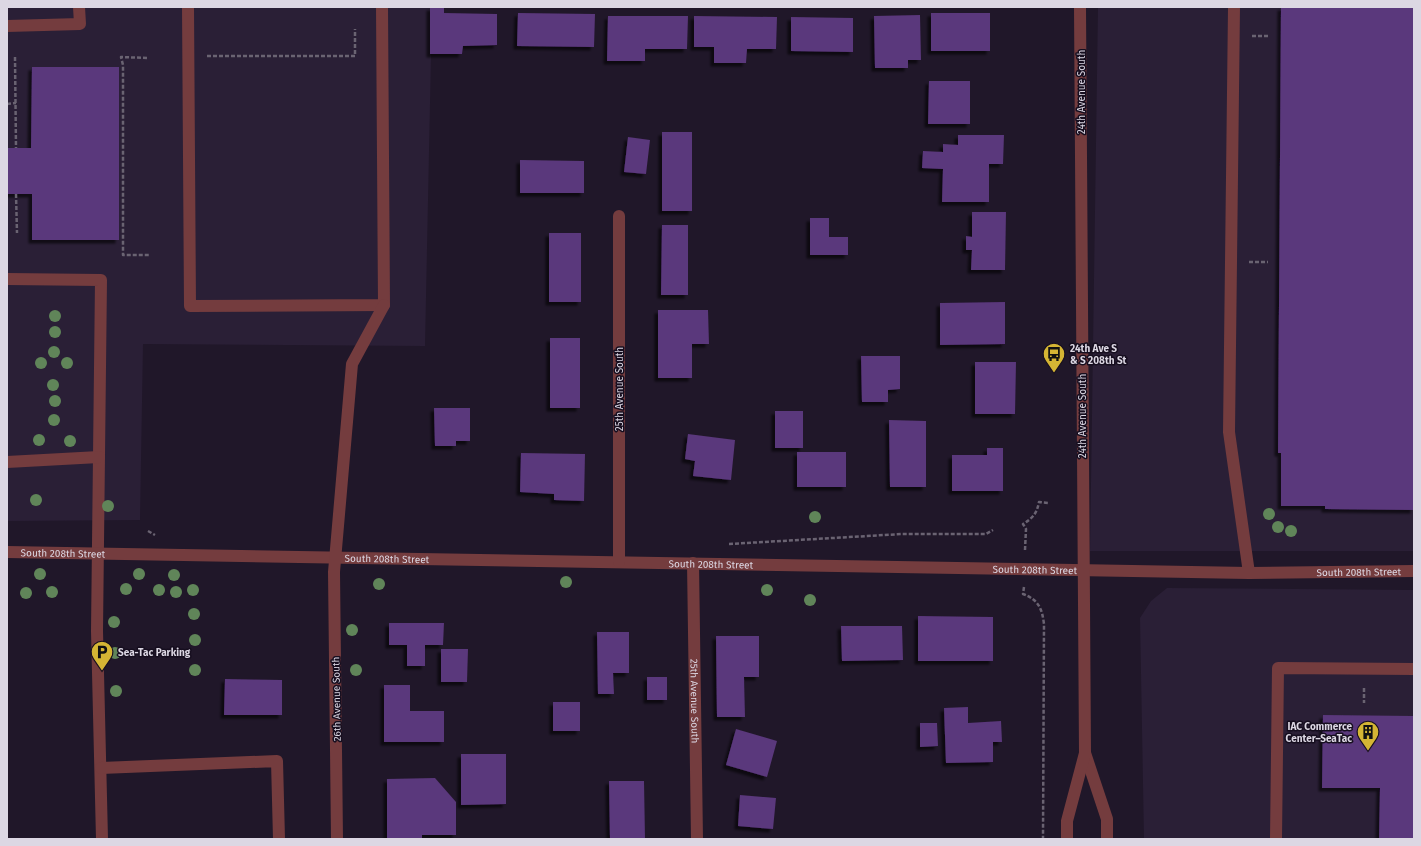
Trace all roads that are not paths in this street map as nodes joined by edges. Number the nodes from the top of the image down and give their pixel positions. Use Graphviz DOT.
graph roads {
  1 [pos="80,7"];
  2 [pos="188,7"];
  3 [pos="382,7"];
  4 [pos="1080,7"];
  5 [pos="1234,7"];
  6 [pos="7,26"];
  7 [pos="620,216"];
  8 [pos="7,279"];
  9 [pos="384,305"];
  10 [pos="99,457"];
  11 [pos="7,462"];
  12 [pos="7,552"];
  13 [pos="98,554"];
  14 [pos="334,558"];
  15 [pos="619,562"];
  16 [pos="693,563"];
  17 [pos="1083,570"];
  18 [pos="1414,571"];
  19 [pos="1249,573"];
  20 [pos="1414,669"];
  21 [pos="1084,753"];
  22 [pos="100,768"];
  23 [pos="102,839"];
  24 [pos="279,839"];
  25 [pos="337,839"];
  26 [pos="697,839"];
  27 [pos="1067,839"];
  28 [pos="1107,839"];
  29 [pos="1276,839"];
  1 -- 6 [label="street"];
  2 -- 9 [label="street"];
  3 -- 9 [label="street"];
  4 -- 17 [label="street, 24th Avenue South"];
  5 -- 19 [label="street"];
  7 -- 15 [label="street, 25th Avenue South"];
  8 -- 10 [label="street"];
  9 -- 14 [label="street, 26th Avenue South"];
  10 -- 11 [label="street"];
  10 -- 13 [label="street"];
  12 -- 13 [label="street, South 208th Street"];
  13 -- 14 [label="street, South 208th Street"];
  13 -- 22 [label="street"];
  14 -- 15 [label="street, South 208th Street"];
  14 -- 25 [label="street, 26th Avenue South"];
  15 -- 16 [label="street, South 208th Street"];
  16 -- 17 [label="street, South 208th Street"];
  16 -- 26 [label="street, 25th Avenue South"];
  17 -- 19 [label="street, South 208th Street"];
  17 -- 21 [label="street, 24th Avenue South"];
  18 -- 19 [label="street, South 208th Street"];
  20 -- 29 [label="street"];
  21 -- 27 [label="street, 24th Avenue South"];
  21 -- 28 [label="street, 24th Avenue South"];
  22 -- 23 [label="street"];
  22 -- 24 [label="street"];
}
